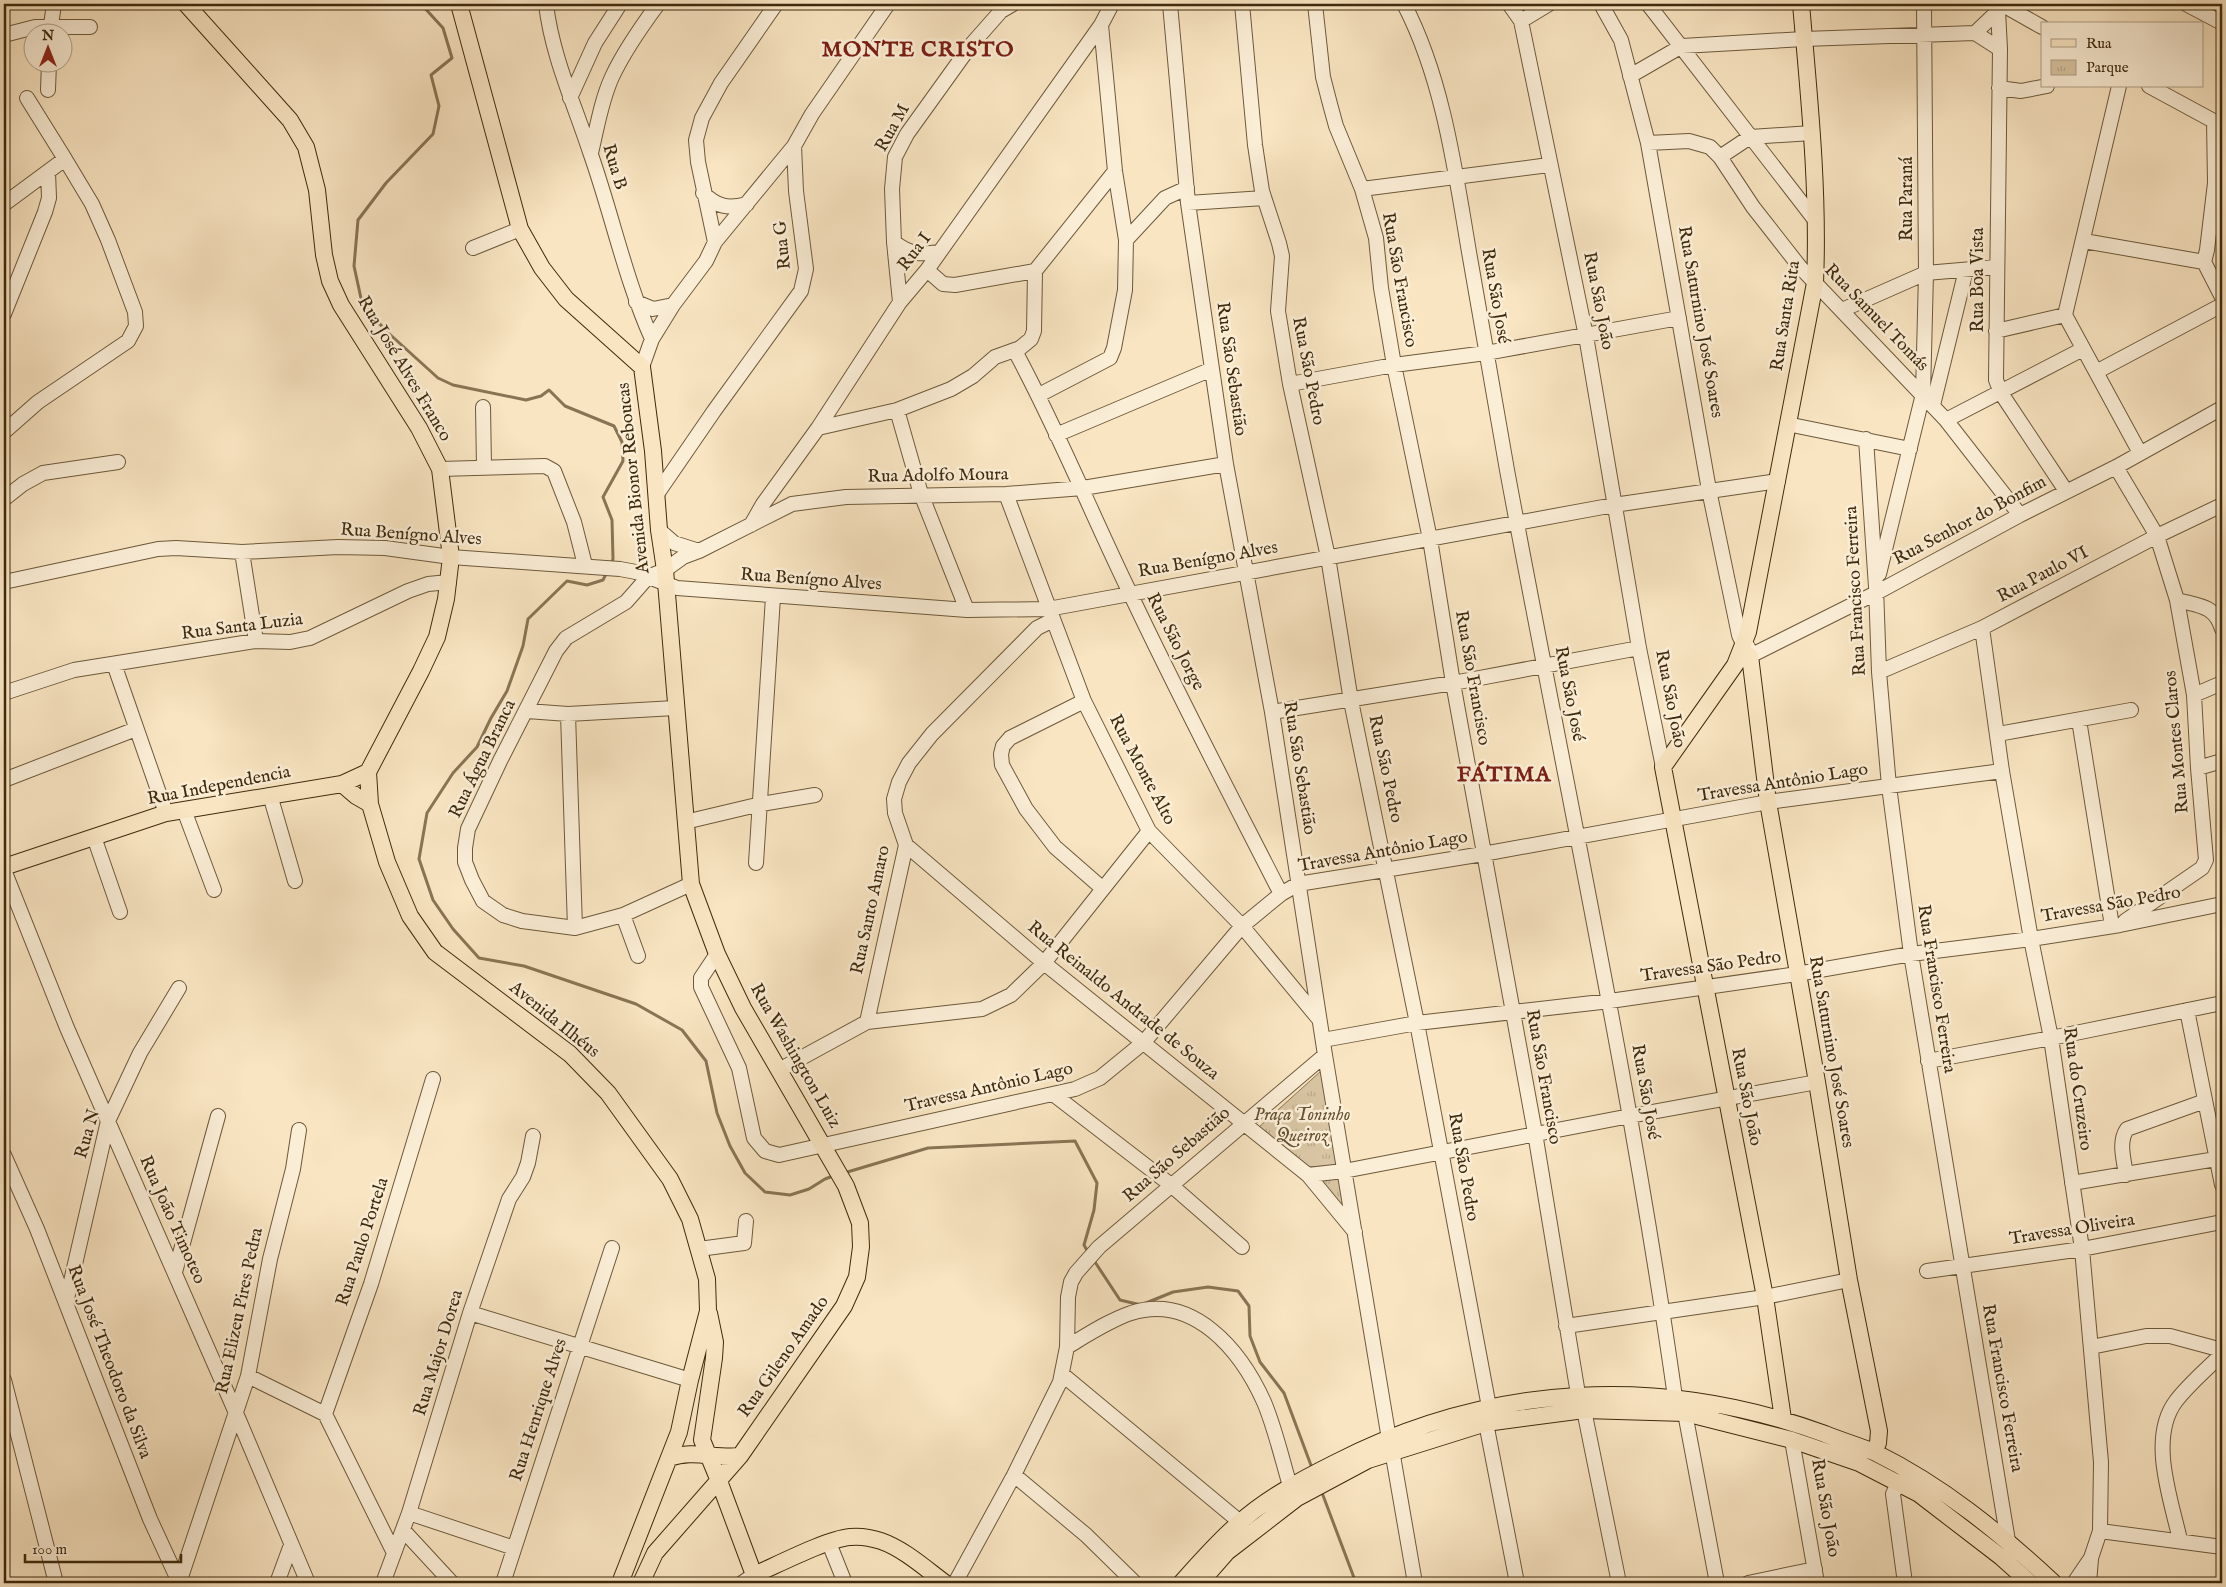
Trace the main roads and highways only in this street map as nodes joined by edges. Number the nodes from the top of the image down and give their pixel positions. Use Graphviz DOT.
graph roads {
  1 [pos="186,4"];
  2 [pos="459,4"];
  3 [pos="1801,4"];
  4 [pos="1748,645"];
  5 [pos="1663,767"];
  6 [pos="356,778"];
  7 [pos="370,804"];
  8 [pos="4,868"];
  9 [pos="691,884"];
  10 [pos="861,1247"];
  11 [pos="708,1311"];
  12 [pos="1487,1415"];
  13 [pos="1783,1419"];
  14 [pos="1391,1445"];
  15 [pos="1874,1452"];
  16 [pos="708,1455"];
  17 [pos="740,1456"];
  18 [pos="669,1458"];
  19 [pos="719,1481"];
  20 [pos="751,1581"];
  21 [pos="620,1583"];
  22 [pos="641,1583"];
  23 [pos="945,1583"];
  24 [pos="1180,1583"];
  25 [pos="1200,1583"];
  26 [pos="2030,1583"];
  27 [pos="2054,1583"];
  1 -- 6 [label="main road, Rua José Alves Franco"];
  2 -- 9 [label="main road, Avenida Bionor Reboucas"];
  3 -- 4 [label="main road, Rua Santa Rita"];
  4 -- 5 [label="main road, Rua Santa Rita"];
  4 -- 15 [label="main road, Rua Saturnino José Soares"];
  5 -- 13 [label="main road, Rua São João"];
  6 -- 7 [label="main road, Avenida Ilhéus"];
  6 -- 7 [label="main road"];
  6 -- 8 [label="main road, Rua Independencia"];
  7 -- 11 [label="main road, Avenida Ilhéus"];
  9 -- 10 [label="main road, Rua Washington Luiz"];
  10 -- 17 [label="main road, Rua Gileno Amado"];
  11 -- 16 [label="main road, Avenida Ilhéus"];
  11 -- 18 [label="main road, Avenida Ilhéus"];
  12 -- 13 [label="main road"];
  12 -- 14 [label="main road"];
  12 -- 26 [label="main road"];
  13 -- 15 [label="main road"];
  14 -- 24 [label="main road"];
  14 -- 25 [label="main road"];
  15 -- 27 [label="main road"];
  16 -- 17 [label="main road"];
  16 -- 18 [label="main road"];
  16 -- 19 [label="main road, Avenida Ilhéus"];
  17 -- 19 [label="main road, Rua Gileno Amado"];
  18 -- 21 [label="main road, Avenida Ilhéus"];
  19 -- 20 [label="main road, Avenida Ilhéus"];
  19 -- 22 [label="main road"];
  20 -- 23 [label="main road"];
}
